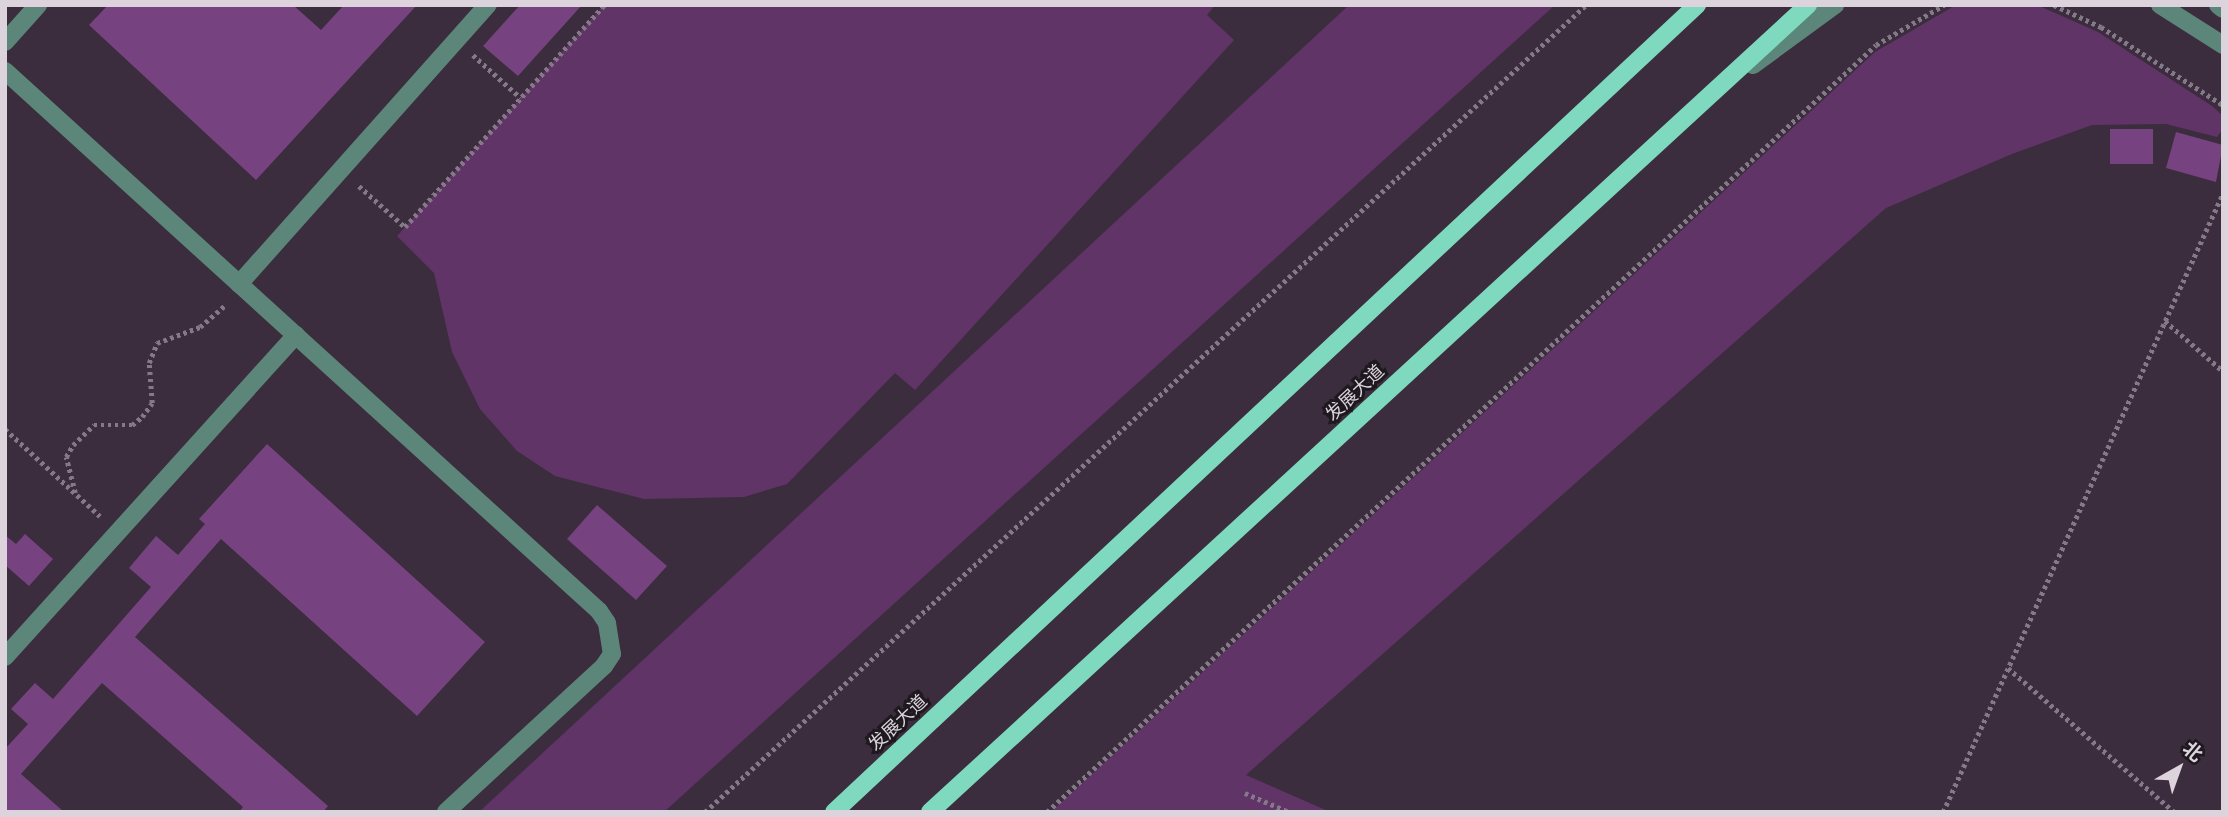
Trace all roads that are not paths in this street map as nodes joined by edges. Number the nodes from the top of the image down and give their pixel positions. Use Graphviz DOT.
graph roads {
  1 [pos="38,5"];
  2 [pos="488,5"];
  3 [pos="1690,5"];
  4 [pos="1697,5"];
  5 [pos="1808,5"];
  6 [pos="1835,5"];
  7 [pos="2160,5"];
  8 [pos="2218,5"];
  9 [pos="2223,9"];
  10 [pos="1659,40"];
  11 [pos="5,42"];
  12 [pos="2223,46"];
  13 [pos="5,71"];
  14 [pos="1699,105"];
  15 [pos="239,284"];
  16 [pos="296,334"];
  17 [pos="5,657"];
  18 [pos="446,812"];
  19 [pos="834,812"];
  20 [pos="930,812"];
  1 -- 11 [label="street"];
  2 -- 15 [label="street"];
  3 -- 10 [label="street"];
  4 -- 10 [label="main road, 发展大道"];
  5 -- 14 [label="main road, 发展大道"];
  6 -- 14 [label="street"];
  7 -- 12 [label="street"];
  8 -- 9 [label="street"];
  10 -- 19 [label="main road, 发展大道"];
  13 -- 15 [label="street"];
  14 -- 20 [label="main road, 发展大道"];
  15 -- 16 [label="street"];
  16 -- 17 [label="street"];
  16 -- 18 [label="street"];
}
